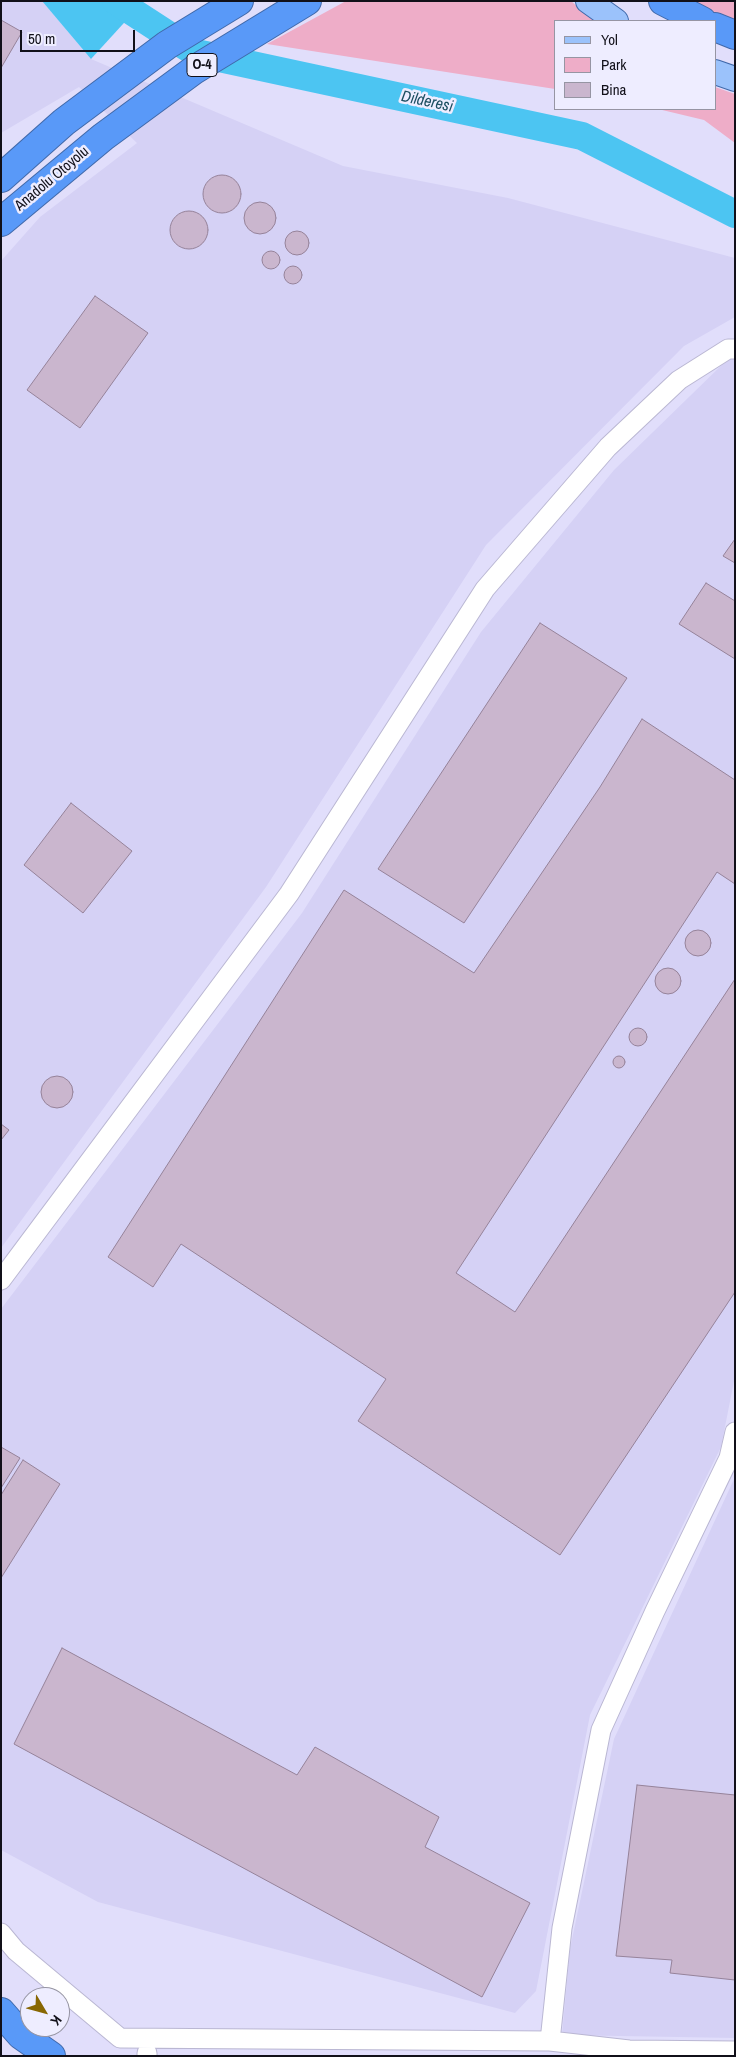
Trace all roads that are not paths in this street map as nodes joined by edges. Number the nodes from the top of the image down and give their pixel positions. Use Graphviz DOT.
graph roads {
  1 [pos="238,1"];
  2 [pos="307,1"];
  3 [pos="588,1"];
  4 [pos="641,1"];
  5 [pos="663,1"];
  6 [pos="615,20"];
  7 [pos="673,20"];
  8 [pos="700,20"];
  9 [pos="716,27"];
  10 [pos="735,35"];
  11 [pos="716,38"];
  12 [pos="735,46"];
  13 [pos="716,72"];
  14 [pos="735,79"];
  15 [pos="1,178"];
  16 [pos="1,222"];
  17 [pos="735,349"];
  18 [pos="1,1280"];
  19 [pos="735,1432"];
  20 [pos="1,1933"];
  21 [pos="1,2012"];
  22 [pos="550,2041"];
  23 [pos="169,2047"];
  24 [pos="735,2051"];
  25 [pos="51,2056"];
  1 -- 15 [label="highway, O-4"];
  2 -- 16 [label="highway, Anadolu Otoyolu / O-4"];
  3 -- 6 [label="main road"];
  4 -- 7 [label="highway"];
  5 -- 8 [label="highway"];
  9 -- 10 [label="highway"];
  11 -- 12 [label="highway"];
  13 -- 14 [label="main road"];
  17 -- 18 [label="street"];
  19 -- 22 [label="street"];
  20 -- 23 [label="street"];
  21 -- 25 [label="highway"];
  22 -- 23 [label="street"];
  22 -- 24 [label="street"];
}
